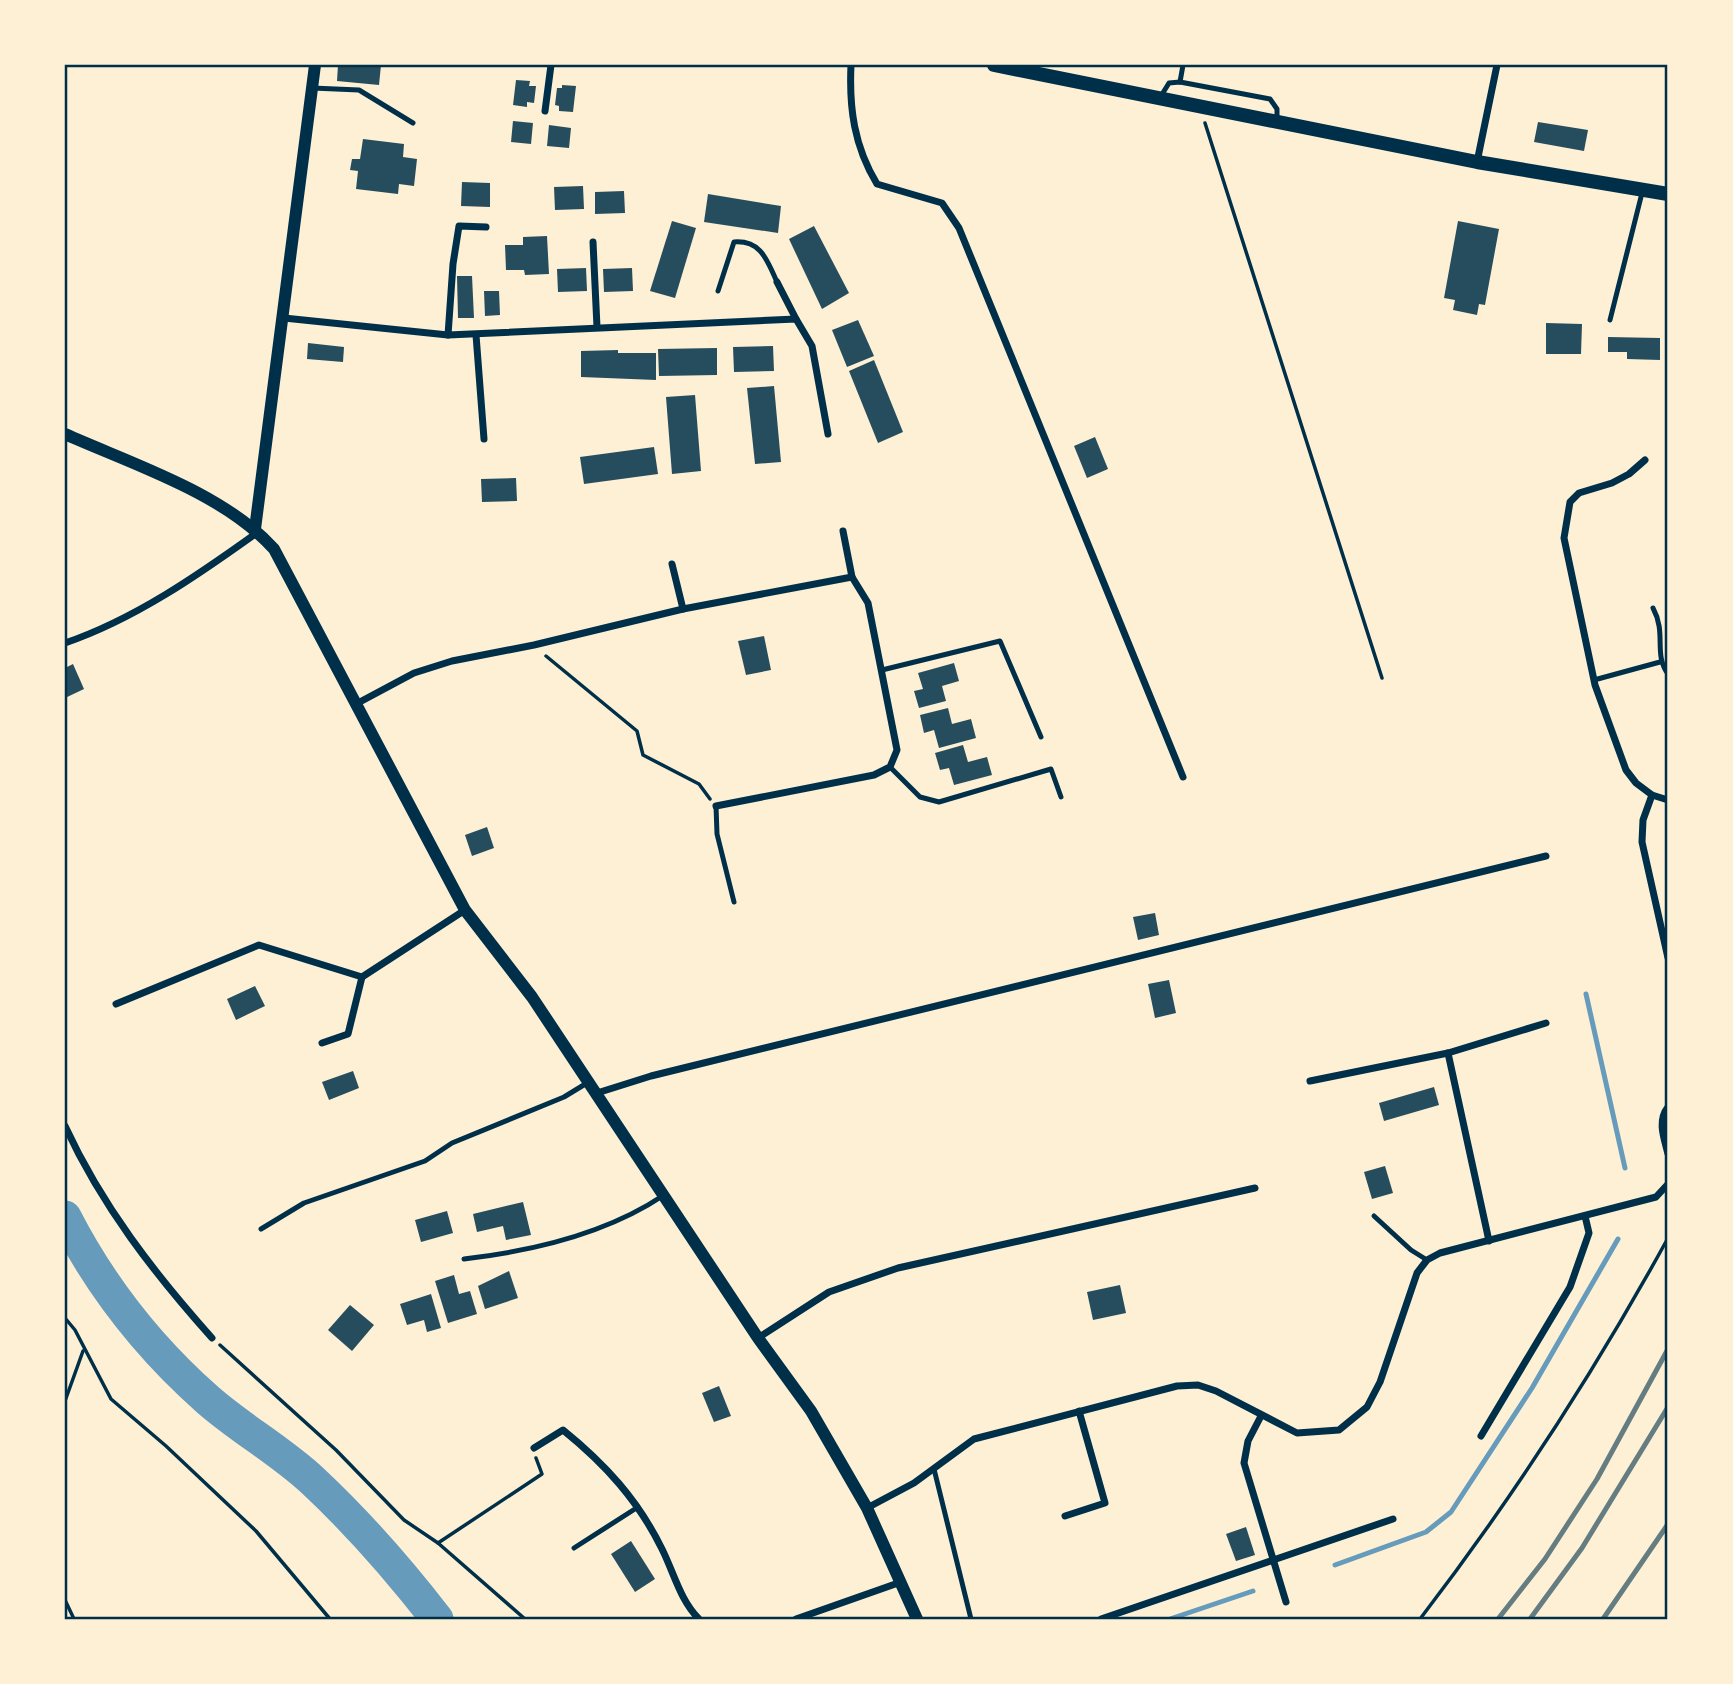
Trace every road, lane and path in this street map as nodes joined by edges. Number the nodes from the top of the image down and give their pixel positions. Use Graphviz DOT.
graph roads {
  1 [pos="315,65"];
  2 [pos="551,65"];
  3 [pos="851,65"];
  4 [pos="994,65"];
  5 [pos="1183,65"];
  6 [pos="1497,65"];
  7 [pos="1180,82"];
  8 [pos="312,88"];
  9 [pos="1159,98"];
  10 [pos="1202,107"];
  11 [pos="545,111"];
  12 [pos="413,123"];
  13 [pos="1277,123"];
  14 [pos="1477,162"];
  15 [pos="1643,190"];
  16 [pos="1668,194"];
  17 [pos="486,227"];
  18 [pos="593,242"];
  19 [pos="777,282"];
  20 [pos="718,291"];
  21 [pos="284,318"];
  22 [pos="796,319"];
  23 [pos="1611,320"];
  24 [pos="597,327"];
  25 [pos="448,335"];
  26 [pos="476,335"];
  27 [pos="65,434"];
  28 [pos="828,434"];
  29 [pos="484,439"];
  30 [pos="1645,460"];
  31 [pos="257,530"];
  32 [pos="842,531"];
  33 [pos="672,564"];
  34 [pos="852,577"];
  35 [pos="1653,608"];
  36 [pos="683,609"];
  37 [pos="65,643"];
  38 [pos="534,645"];
  39 [pos="1660,662"];
  40 [pos="882,670"];
  41 [pos="1668,674"];
  42 [pos="1382,678"];
  43 [pos="1594,680"];
  44 [pos="355,705"];
  45 [pos="1041,737"];
  46 [pos="890,767"];
  47 [pos="1183,777"];
  48 [pos="1651,795"];
  49 [pos="1061,797"];
  50 [pos="1668,800"];
  51 [pos="716,806"];
  52 [pos="1546,856"];
  53 [pos="734,902"];
  54 [pos="465,910"];
  55 [pos="1668,958"];
  56 [pos="362,977"];
  57 [pos="116,1004"];
  58 [pos="1546,1023"];
  59 [pos="322,1043"];
  60 [pos="1448,1053"];
  61 [pos="1310,1081"];
  62 [pos="593,1087"];
  63 [pos="1668,1107"];
  64 [pos="65,1126"];
  65 [pos="1668,1154"];
  66 [pos="1668,1184"];
  67 [pos="1255,1188"];
  68 [pos="663,1195"];
  69 [pos="1374,1216"];
  70 [pos="1585,1216"];
  71 [pos="261,1229"];
  72 [pos="1668,1238"];
  73 [pos="1489,1241"];
  74 [pos="464,1259"];
  75 [pos="1427,1260"];
  76 [pos="65,1318"];
  77 [pos="212,1338"];
  78 [pos="758,1338"];
  79 [pos="83,1349"];
  80 [pos="65,1401"];
  81 [pos="1079,1411"];
  82 [pos="1261,1416"];
  83 [pos="1481,1436"];
  84 [pos="534,1448"];
  85 [pos="934,1469"];
  86 [pos="638,1507"];
  87 [pos="867,1508"];
  88 [pos="1065,1516"];
  89 [pos="1393,1520"];
  90 [pos="438,1543"];
  91 [pos="574,1548"];
  92 [pos="1275,1560"];
  93 [pos="901,1581"];
  94 [pos="65,1600"];
  95 [pos="1286,1602"];
  96 [pos="74,1619"];
  97 [pos="330,1619"];
  98 [pos="525,1619"];
  99 [pos="699,1619"];
  100 [pos="796,1619"];
  101 [pos="917,1619"];
  102 [pos="971,1619"];
  103 [pos="1101,1619"];
  104 [pos="1419,1619"];
  1 -- 8 [label="street"];
  2 -- 11 [label="street"];
  3 -- 47 [label="street"];
  4 -- 9 [label="main road"];
  5 -- 7 [label="lane"];
  6 -- 14 [label="street"];
  7 -- 9 [label="lane"];
  7 -- 13 [label="lane"];
  8 -- 12 [label="lane"];
  8 -- 21 [label="street"];
  9 -- 10 [label="main road"];
  10 -- 13 [label="main road"];
  10 -- 42 [label="path"];
  13 -- 14 [label="main road"];
  14 -- 15 [label="main road"];
  15 -- 16 [label="main road"];
  15 -- 23 [label="lane"];
  17 -- 25 [label="street"];
  18 -- 24 [label="street"];
  19 -- 20 [label="lane"];
  19 -- 22 [label="street"];
  21 -- 25 [label="street"];
  21 -- 31 [label="street"];
  22 -- 24 [label="street"];
  22 -- 28 [label="street"];
  24 -- 26 [label="street"];
  25 -- 26 [label="street"];
  26 -- 29 [label="street"];
  27 -- 31 [label="street"];
  30 -- 43 [label="street"];
  31 -- 37 [label="street"];
  31 -- 44 [label="street"];
  32 -- 34 [label="street"];
  33 -- 36 [label="street"];
  34 -- 36 [label="street"];
  34 -- 40 [label="street"];
  35 -- 39 [label="lane"];
  36 -- 38 [label="street"];
  38 -- 44 [label="street"];
  38 -- 51 [label="path"];
  39 -- 41 [label="lane"];
  39 -- 43 [label="lane"];
  40 -- 45 [label="lane"];
  40 -- 46 [label="street"];
  43 -- 48 [label="street"];
  44 -- 54 [label="street"];
  46 -- 49 [label="lane"];
  46 -- 51 [label="street"];
  48 -- 50 [label="street"];
  48 -- 55 [label="street"];
  51 -- 53 [label="lane"];
  52 -- 62 [label="street"];
  54 -- 56 [label="street"];
  54 -- 62 [label="street"];
  56 -- 57 [label="street"];
  56 -- 59 [label="street"];
  58 -- 60 [label="street"];
  60 -- 61 [label="street"];
  60 -- 73 [label="street"];
  62 -- 68 [label="street"];
  62 -- 71 [label="lane"];
  63 -- 65 [label="street"];
  64 -- 77 [label="street"];
  66 -- 70 [label="street"];
  67 -- 78 [label="street"];
  68 -- 74 [label="lane"];
  68 -- 78 [label="street"];
  69 -- 75 [label="lane"];
  70 -- 73 [label="street"];
  70 -- 83 [label="street"];
  72 -- 104 [label="path"];
  73 -- 75 [label="street"];
  75 -- 82 [label="street"];
  76 -- 79 [label="path"];
  77 -- 90 [label="path"];
  78 -- 87 [label="street"];
  79 -- 80 [label="path"];
  79 -- 97 [label="path"];
  81 -- 82 [label="street"];
  81 -- 85 [label="street"];
  81 -- 88 [label="street"];
  82 -- 92 [label="street"];
  84 -- 86 [label="street"];
  84 -- 90 [label="path"];
  85 -- 87 [label="street"];
  85 -- 102 [label="lane"];
  86 -- 91 [label="lane"];
  86 -- 99 [label="street"];
  87 -- 93 [label="street"];
  89 -- 92 [label="street"];
  90 -- 98 [label="path"];
  92 -- 95 [label="street"];
  92 -- 103 [label="street"];
  93 -- 100 [label="street"];
  93 -- 101 [label="street"];
  94 -- 96 [label="path"];
}
